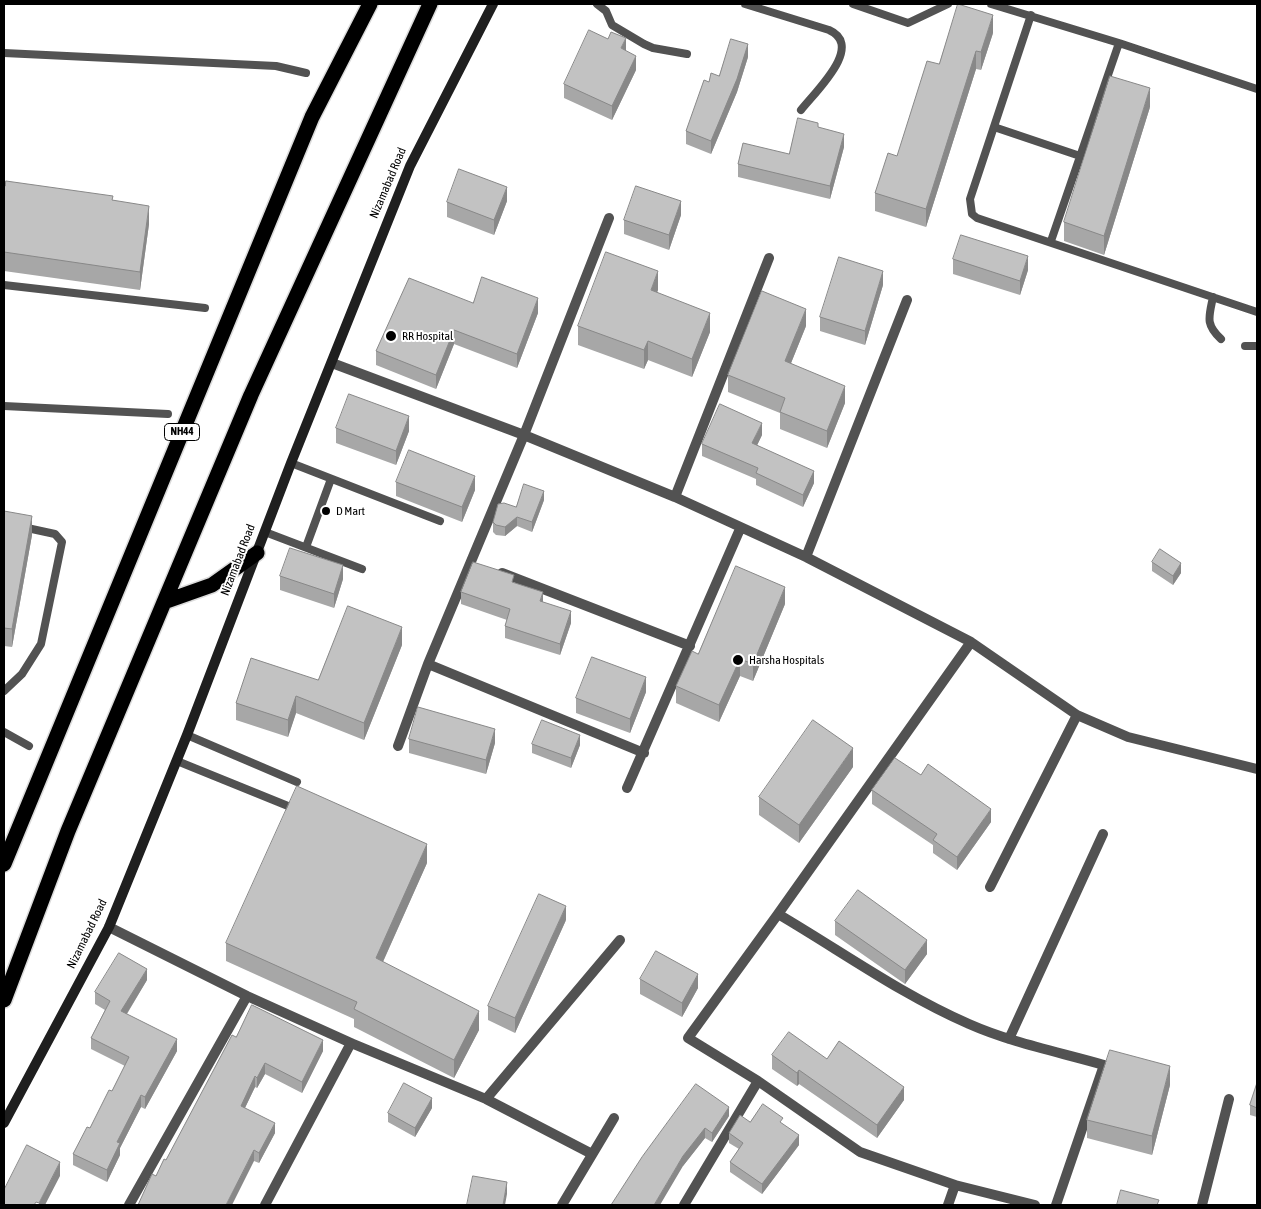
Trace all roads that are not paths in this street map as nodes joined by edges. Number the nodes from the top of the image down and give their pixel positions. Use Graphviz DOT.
graph roads {
  1 [pos="370,4"];
  2 [pos="430,4"];
  3 [pos="493,4"];
  4 [pos="597,4"];
  5 [pos="745,4"];
  6 [pos="853,4"];
  7 [pos="948,4"];
  8 [pos="991,4"];
  9 [pos="1031,15"];
  10 [pos="1119,42"];
  11 [pos="4,53"];
  12 [pos="687,54"];
  13 [pos="306,73"];
  14 [pos="1257,89"];
  15 [pos="801,110"];
  16 [pos="994,127"];
  17 [pos="1080,156"];
  18 [pos="609,218"];
  19 [pos="1051,241"];
  20 [pos="769,258"];
  21 [pos="4,285"];
  22 [pos="1213,297"];
  23 [pos="907,300"];
  24 [pos="205,308"];
  25 [pos="1257,312"];
  26 [pos="1221,339"];
  27 [pos="1245,346"];
  28 [pos="1257,346"];
  29 [pos="332,363"];
  30 [pos="4,406"];
  31 [pos="168,414"];
  32 [pos="524,435"];
  33 [pos="290,463"];
  34 [pos="331,479"];
  35 [pos="675,497"];
  36 [pos="440,521"];
  37 [pos="4,523"];
  38 [pos="740,529"];
  39 [pos="265,532"];
  40 [pos="306,547"];
  41 [pos="257,553"];
  42 [pos="806,557"];
  43 [pos="480,564"];
  44 [pos="362,568"];
  45 [pos="164,602"];
  46 [pos="971,642"];
  47 [pos="690,646"];
  48 [pos="428,664"];
  49 [pos="4,691"];
  50 [pos="1077,715"];
  51 [pos="4,732"];
  52 [pos="187,735"];
  53 [pos="29,746"];
  54 [pos="398,746"];
  55 [pos="644,753"];
  56 [pos="177,761"];
  57 [pos="1257,769"];
  58 [pos="297,782"];
  59 [pos="627,788"];
  60 [pos="288,806"];
  61 [pos="1103,834"];
  62 [pos="4,864"];
  63 [pos="990,887"];
  64 [pos="778,914"];
  65 [pos="109,927"];
  66 [pos="620,940"];
  67 [pos="247,996"];
  68 [pos="4,1000"];
  69 [pos="1009,1038"];
  70 [pos="351,1044"];
  71 [pos="758,1081"];
  72 [pos="486,1099"];
  73 [pos="1229,1099"];
  74 [pos="614,1118"];
  75 [pos="4,1123"];
  76 [pos="592,1154"];
  77 [pos="955,1185"];
  78 [pos="129,1205"];
  79 [pos="266,1205"];
  80 [pos="562,1205"];
  81 [pos="684,1205"];
  82 [pos="948,1205"];
  83 [pos="1036,1205"];
  84 [pos="1056,1205"];
  85 [pos="1202,1205"];
  1 -- 62 [label="highway, NH44"];
  2 -- 45 [label="highway"];
  3 -- 29 [label="main road, Nizamabad Road"];
  4 -- 12 [label="lane"];
  5 -- 15 [label="lane"];
  6 -- 7 [label="lane"];
  8 -- 9 [label="lane"];
  9 -- 10 [label="lane"];
  9 -- 16 [label="lane"];
  10 -- 14 [label="lane"];
  10 -- 17 [label="lane"];
  11 -- 13 [label="lane"];
  16 -- 17 [label="lane"];
  16 -- 19 [label="lane"];
  17 -- 19 [label="lane"];
  18 -- 32 [label="street"];
  19 -- 22 [label="lane"];
  20 -- 35 [label="street"];
  21 -- 24 [label="lane"];
  22 -- 25 [label="lane"];
  22 -- 26 [label="lane"];
  23 -- 42 [label="street"];
  27 -- 28 [label="lane"];
  29 -- 32 [label="street"];
  29 -- 33 [label="main road, Nizamabad Road"];
  30 -- 31 [label="lane"];
  32 -- 35 [label="street"];
  32 -- 43 [label="street"];
  33 -- 34 [label="lane"];
  33 -- 39 [label="main road, Nizamabad Road"];
  34 -- 36 [label="lane"];
  34 -- 40 [label="lane"];
  35 -- 38 [label="street"];
  37 -- 49 [label="lane"];
  38 -- 42 [label="street"];
  38 -- 47 [label="street"];
  39 -- 40 [label="lane"];
  39 -- 41 [label="main road, Nizamabad Road"];
  40 -- 44 [label="lane"];
  41 -- 45 [label="highway"];
  41 -- 52 [label="main road, Nizamabad Road"];
  42 -- 46 [label="street"];
  43 -- 47 [label="street"];
  43 -- 48 [label="street"];
  45 -- 68 [label="highway"];
  46 -- 50 [label="street"];
  46 -- 64 [label="street"];
  47 -- 55 [label="street"];
  48 -- 54 [label="street"];
  48 -- 55 [label="street"];
  50 -- 57 [label="street"];
  50 -- 63 [label="street"];
  51 -- 53 [label="lane"];
  52 -- 56 [label="main road, Nizamabad Road"];
  52 -- 58 [label="lane"];
  55 -- 59 [label="street"];
  56 -- 60 [label="lane"];
  56 -- 65 [label="main road, Nizamabad Road"];
  61 -- 69 [label="street"];
  64 -- 69 [label="street"];
  64 -- 71 [label="street"];
  65 -- 67 [label="street"];
  65 -- 75 [label="main road, Nizamabad Road"];
  66 -- 72 [label="street"];
  67 -- 70 [label="street"];
  67 -- 78 [label="street"];
  69 -- 84 [label="street"];
  70 -- 72 [label="street"];
  70 -- 79 [label="street"];
  71 -- 77 [label="street"];
  71 -- 81 [label="street"];
  72 -- 76 [label="street"];
  73 -- 85 [label="street"];
  74 -- 76 [label="street"];
  76 -- 80 [label="street"];
  77 -- 82 [label="street"];
  77 -- 83 [label="street"];
}
